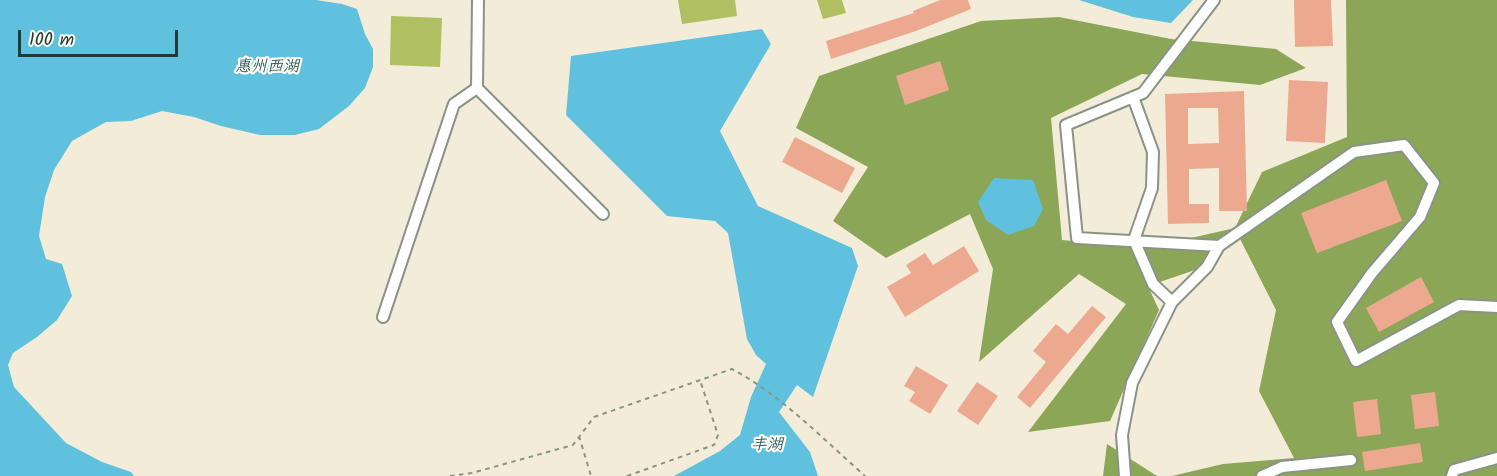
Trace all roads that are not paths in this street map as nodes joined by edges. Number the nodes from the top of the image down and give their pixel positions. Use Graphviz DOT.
graph roads {
  1 [pos="478,0"];
  2 [pos="1214,0"];
  3 [pos="477,88"];
  4 [pos="1133,97"];
  5 [pos="603,214"];
  6 [pos="1134,240"];
  7 [pos="1219,246"];
  8 [pos="1172,302"];
  9 [pos="1497,307"];
  10 [pos="383,318"];
  11 [pos="1497,458"];
  12 [pos="1351,460"];
  13 [pos="1125,476"];
  14 [pos="1262,476"];
  15 [pos="1452,476"];
  1 -- 3 [label="street"];
  2 -- 4 [label="street"];
  3 -- 5 [label="street"];
  3 -- 10 [label="street"];
  4 -- 6 [label="street"];
  4 -- 6 [label="street"];
  6 -- 7 [label="street"];
  6 -- 8 [label="street"];
  7 -- 8 [label="street"];
  7 -- 9 [label="street"];
  8 -- 13 [label="street"];
  11 -- 15 [label="street"];
  12 -- 14 [label="street"];
}
